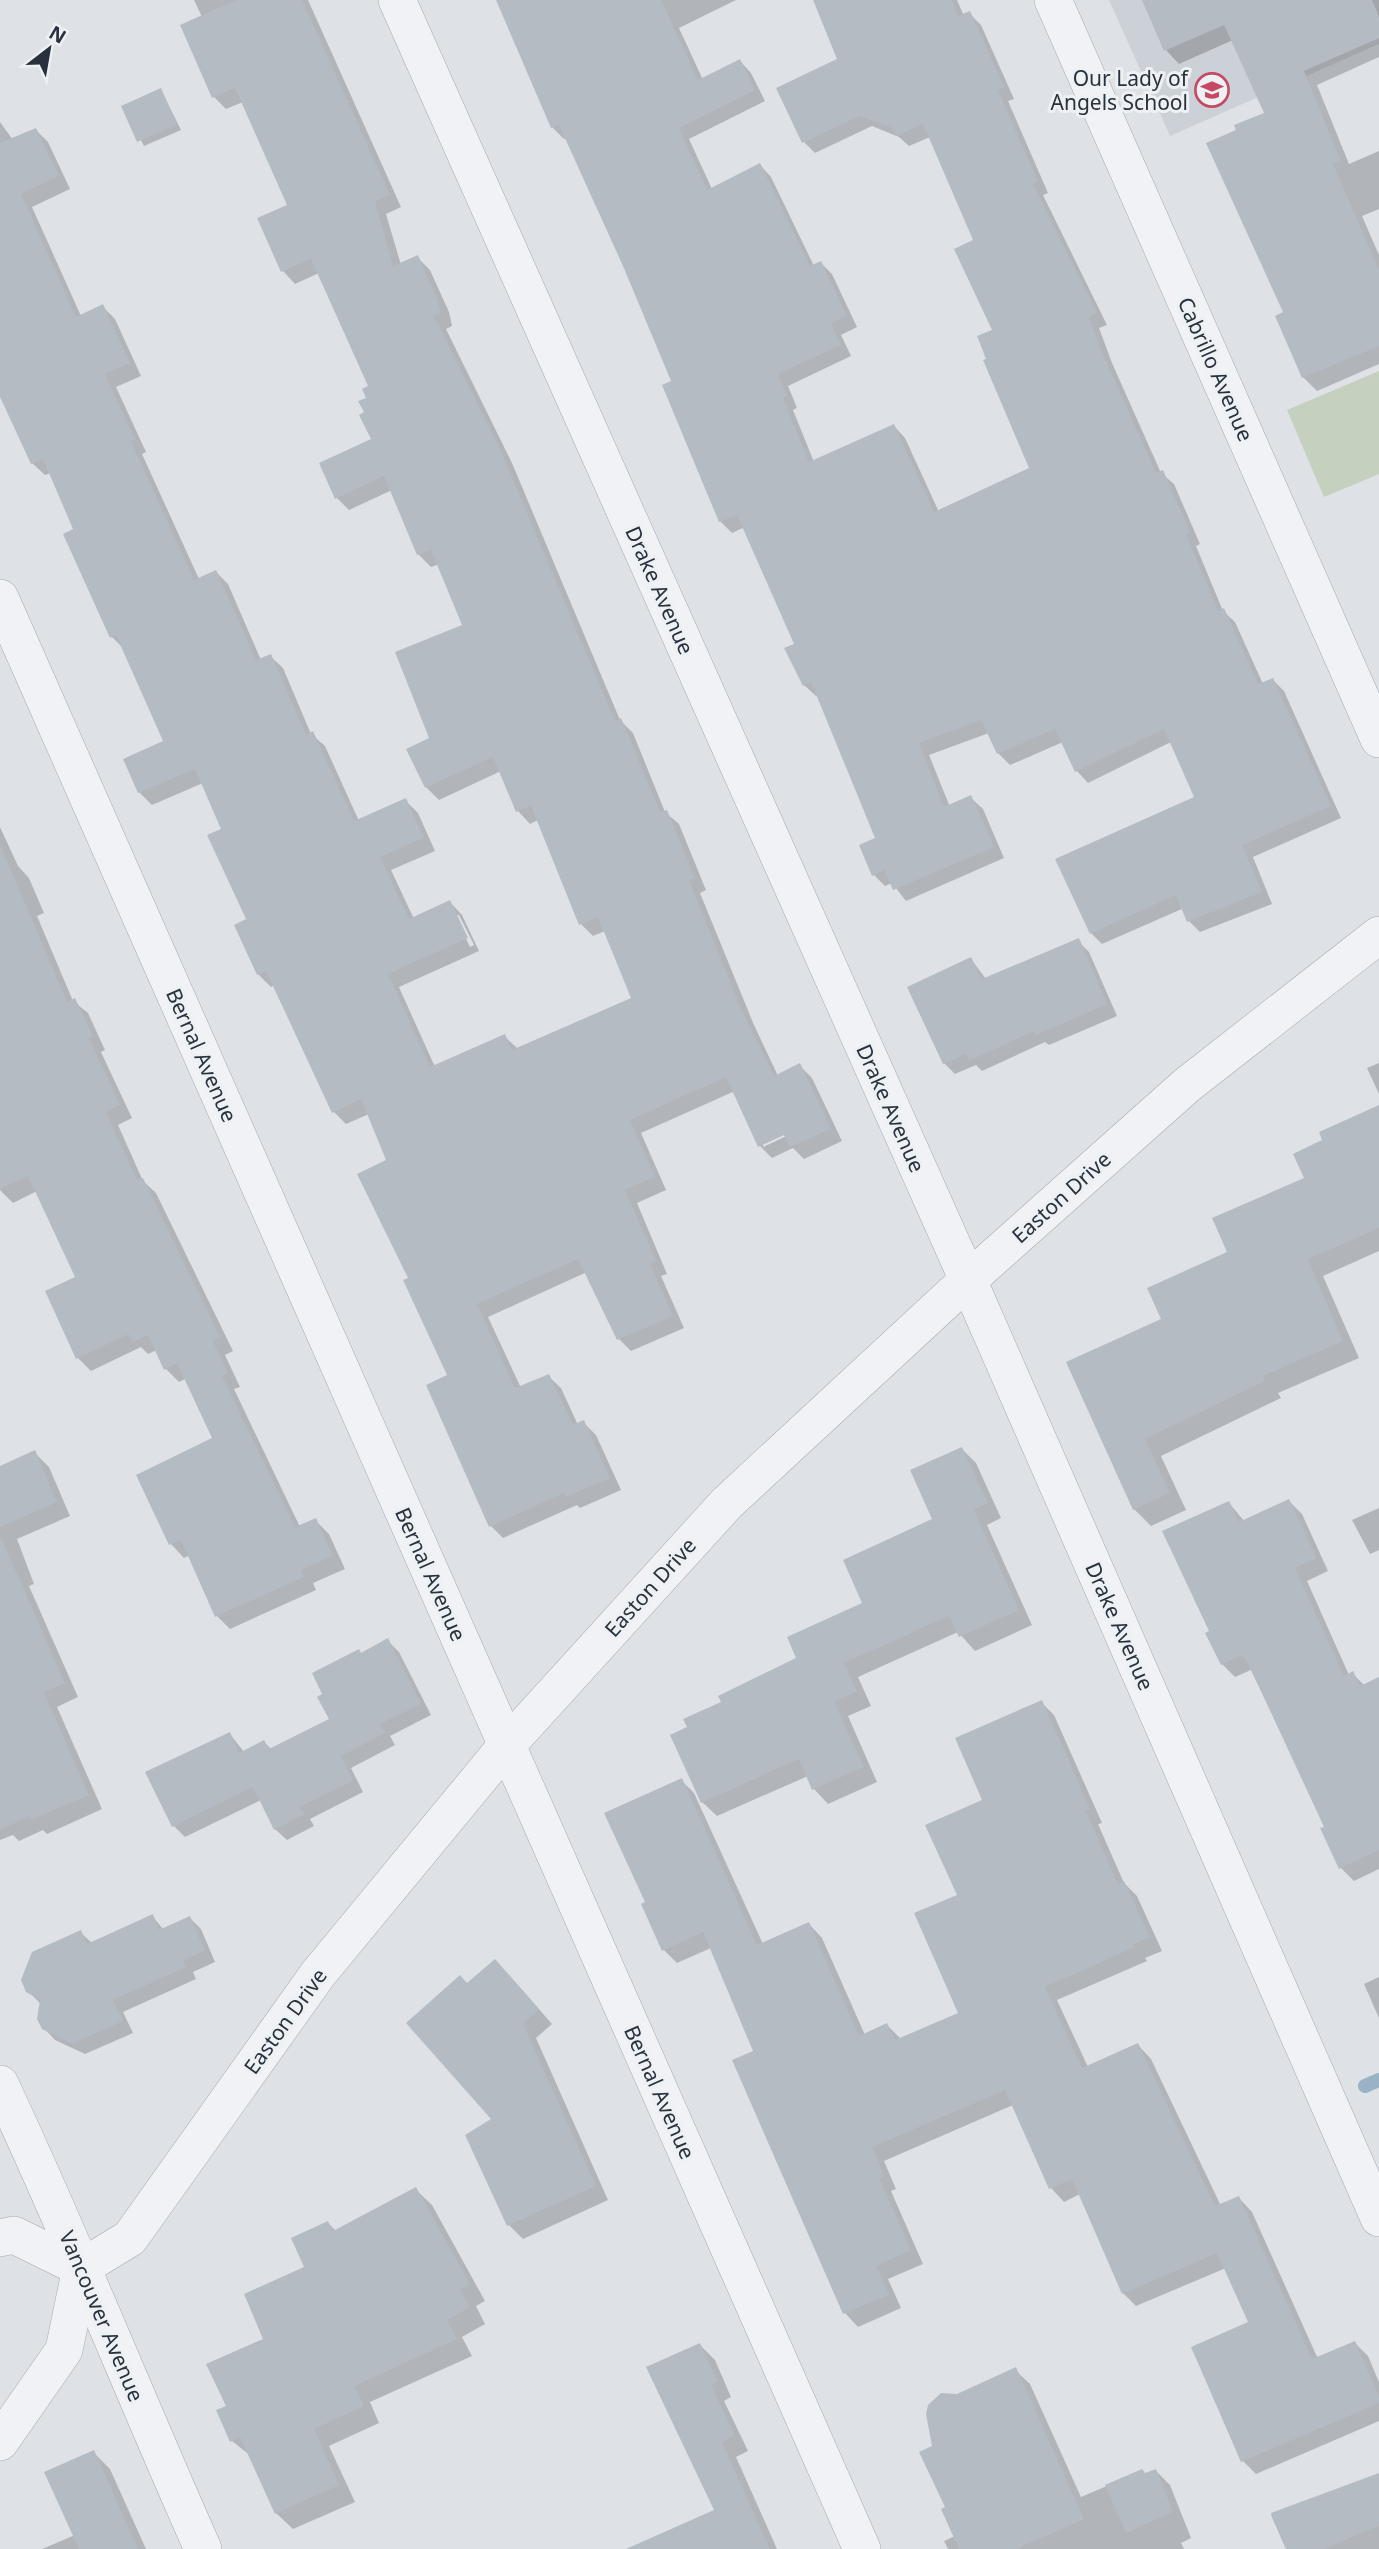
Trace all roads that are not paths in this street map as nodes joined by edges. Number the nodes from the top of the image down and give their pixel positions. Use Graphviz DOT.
graph roads {
  1 [pos="397,0"];
  2 [pos="1053,0"];
  3 [pos="0,598"];
  4 [pos="1379,739"];
  5 [pos="1379,934"];
  6 [pos="968,1280"];
  7 [pos="506,1745"];
  8 [pos="0,2084"];
  9 [pos="1379,2218"];
  10 [pos="0,2238"];
  11 [pos="82,2268"];
  12 [pos="0,2442"];
  13 [pos="202,2549"];
  14 [pos="862,2549"];
  1 -- 6 [label="street, Drake Avenue"];
  2 -- 4 [label="street, Cabrillo Avenue"];
  3 -- 7 [label="street, Bernal Avenue"];
  5 -- 6 [label="street, Easton Drive"];
  6 -- 7 [label="street, Easton Drive"];
  6 -- 9 [label="street, Drake Avenue"];
  7 -- 11 [label="street, Easton Drive"];
  7 -- 14 [label="street, Bernal Avenue"];
  8 -- 11 [label="street, Vancouver Avenue"];
  10 -- 11 [label="street"];
  11 -- 12 [label="street"];
  11 -- 13 [label="street, Vancouver Avenue"];
}
